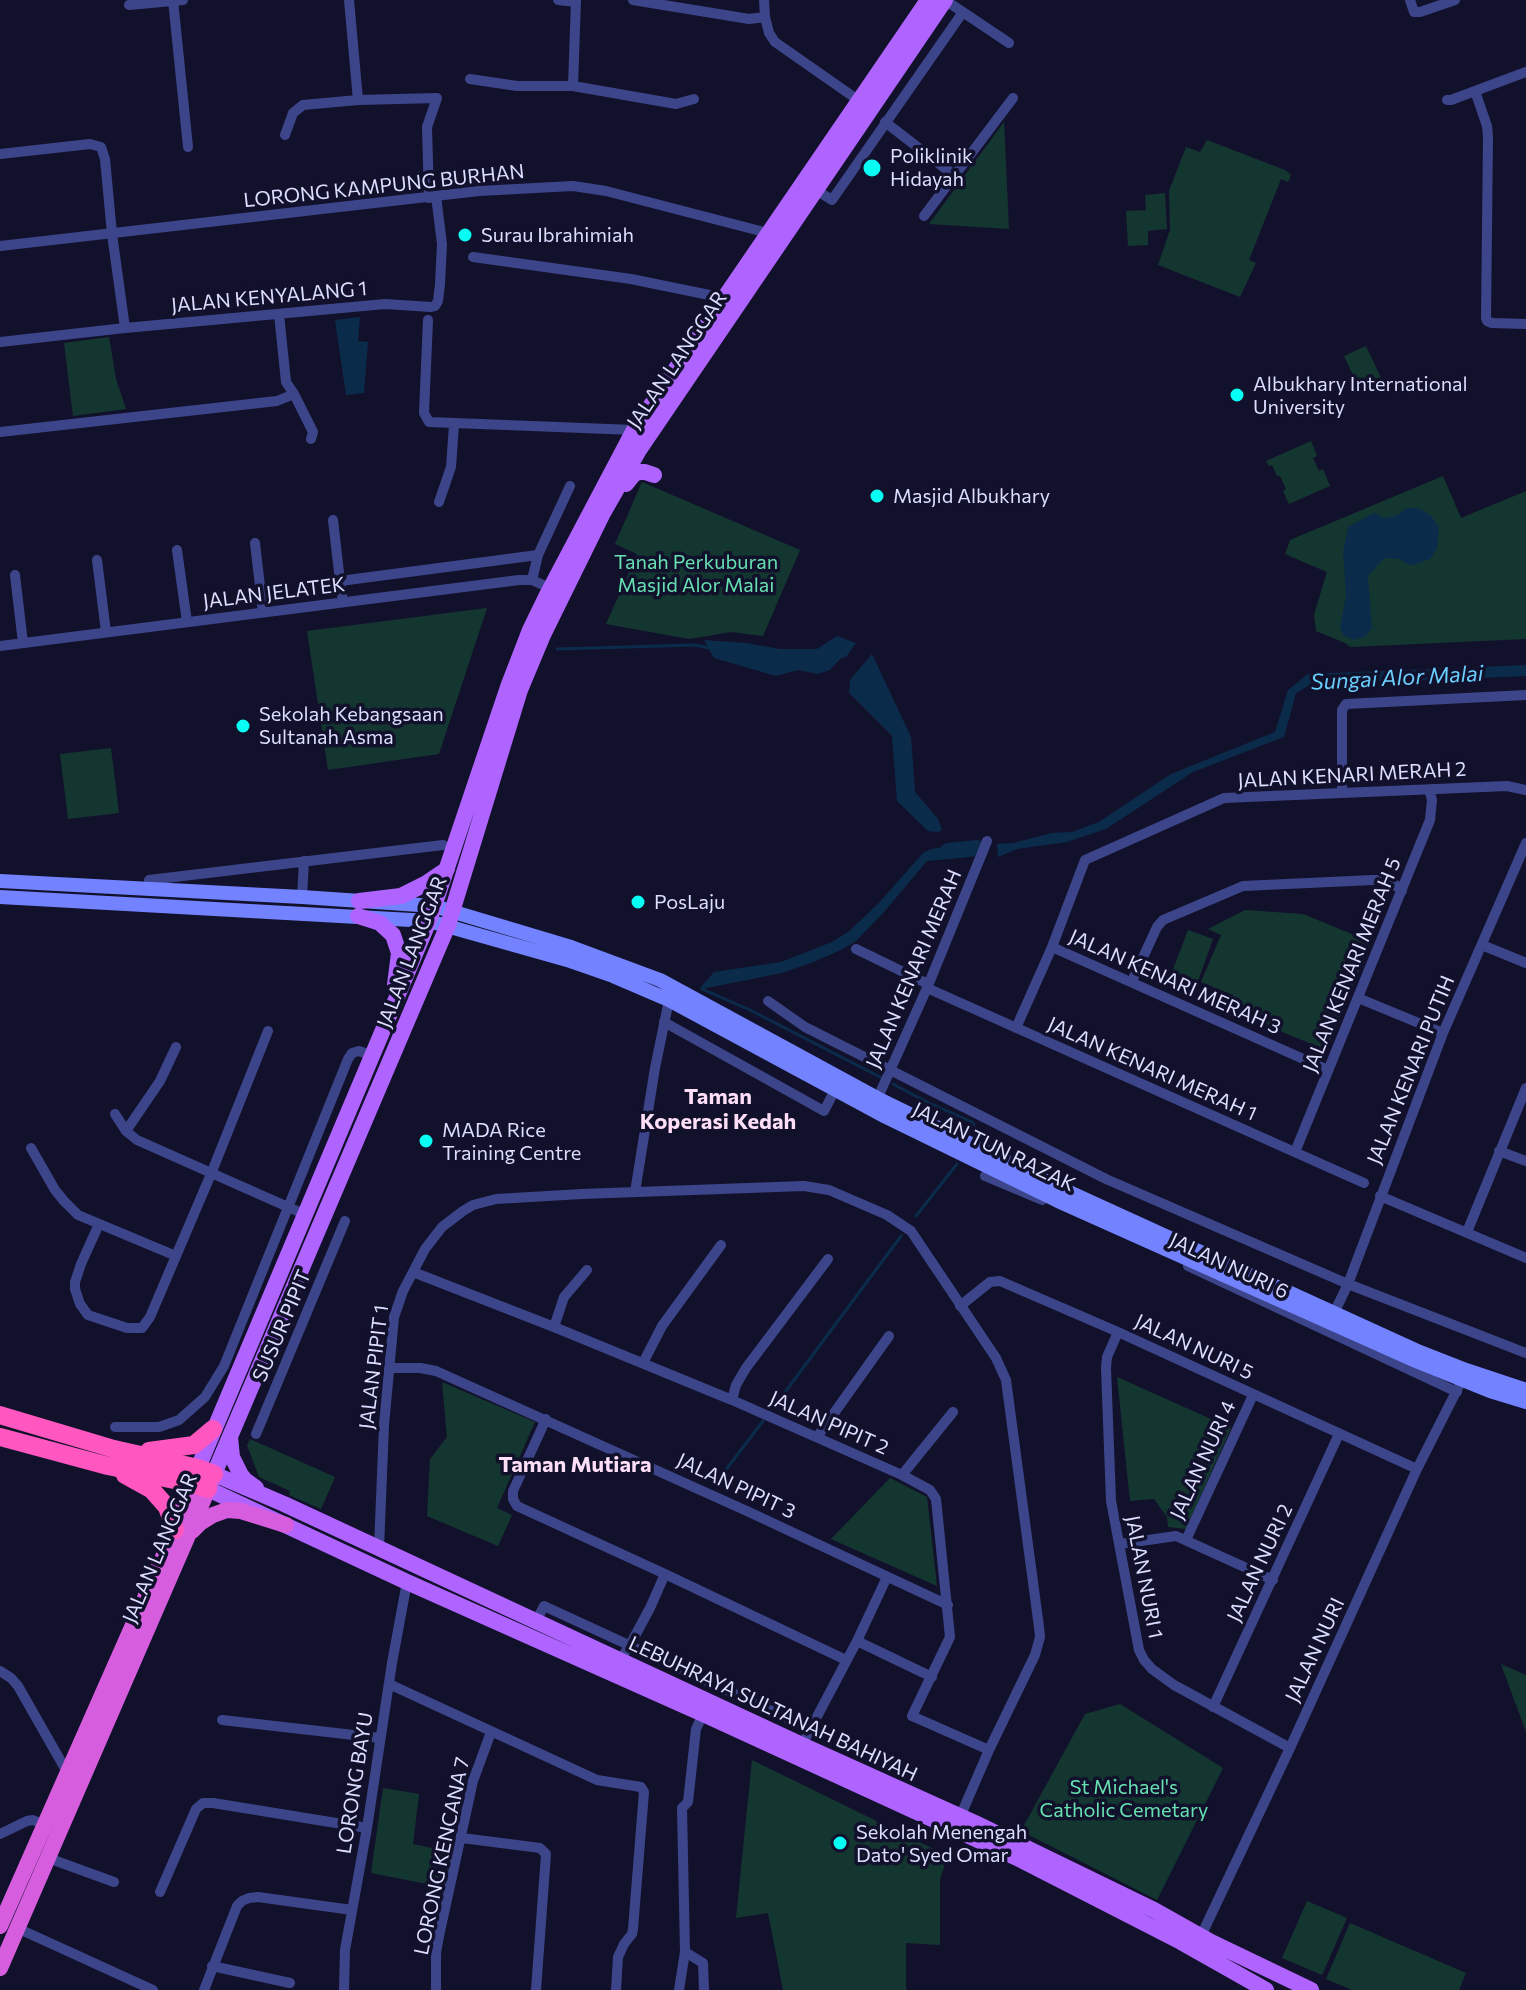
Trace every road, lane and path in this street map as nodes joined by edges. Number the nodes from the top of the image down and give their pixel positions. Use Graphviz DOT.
graph roads {
  1 [pos="173,0"];
  2 [pos="183,0"];
  3 [pos="349,0"];
  4 [pos="558,0"];
  5 [pos="633,0"];
  6 [pos="764,0"];
  7 [pos="928,0"];
  8 [pos="945,0"];
  9 [pos="1410,0"];
  10 [pos="1455,0"];
  11 [pos="576,1"];
  12 [pos="129,5"];
  13 [pos="963,12"];
  14 [pos="765,17"];
  15 [pos="1009,43"];
  16 [pos="1526,72"];
  17 [pos="470,79"];
  18 [pos="573,86"];
  19 [pos="1475,91"];
  20 [pos="1013,98"];
  21 [pos="694,99"];
  22 [pos="358,100"];
  23 [pos="858,100"];
  24 [pos="1447,100"];
  25 [pos="885,122"];
  26 [pos="285,135"];
  27 [pos="188,147"];
  28 [pos="0,154"];
  29 [pos="955,176"];
  30 [pos="816,190"];
  31 [pos="433,197"];
  32 [pos="924,216"];
  33 [pos="768,233"];
  34 [pos="112,234"];
  35 [pos="0,246"];
  36 [pos="473,257"];
  37 [pos="724,298"];
  38 [pos="279,314"];
  39 [pos="428,320"];
  40 [pos="1526,324"];
  41 [pos="125,328"];
  42 [pos="0,342"];
  43 [pos="294,394"];
  44 [pos="454,425"];
  45 [pos="634,430"];
  46 [pos="0,432"];
  47 [pos="311,439"];
  48 [pos="654,475"];
  49 [pos="570,486"];
  50 [pos="439,502"];
  51 [pos="603,513"];
  52 [pos="333,520"];
  53 [pos="255,543"];
  54 [pos="177,550"];
  55 [pos="538,555"];
  56 [pos="97,560"];
  57 [pos="15,575"];
  58 [pos="532,580"];
  59 [pos="340,581"];
  60 [pos="550,588"];
  61 [pos="343,602"];
  62 [pos="263,612"];
  63 [pos="187,622"];
  64 [pos="106,632"];
  65 [pos="23,643"];
  66 [pos="0,646"];
  67 [pos="1526,695"];
  68 [pos="1429,789"];
  69 [pos="1526,790"];
  70 [pos="1342,793"];
  71 [pos="987,841"];
  72 [pos="1526,843"];
  73 [pos="443,845"];
  74 [pos="304,861"];
  75 [pos="447,869"];
  76 [pos="149,880"];
  77 [pos="0,881"];
  78 [pos="1402,891"];
  79 [pos="0,897"];
  80 [pos="302,897"];
  81 [pos="359,908"];
  82 [pos="432,914"];
  83 [pos="451,918"];
  84 [pos="1482,945"];
  85 [pos="1052,947"];
  86 [pos="856,949"];
  87 [pos="1526,963"];
  88 [pos="1132,981"];
  89 [pos="928,986"];
  90 [pos="1358,998"];
  91 [pos="669,1000"];
  92 [pos="768,1001"];
  93 [pos="390,1015"];
  94 [pos="664,1022"];
  95 [pos="1016,1028"];
  96 [pos="268,1031"];
  97 [pos="1443,1033"];
  98 [pos="176,1047"];
  99 [pos="890,1070"];
  100 [pos="1328,1070"];
  101 [pos="1526,1088"];
  102 [pos="835,1090"];
  103 [pos="874,1104"];
  104 [pos="115,1114"];
  105 [pos="126,1131"];
  106 [pos="31,1148"];
  107 [pos="1499,1151"];
  108 [pos="1295,1152"];
  109 [pos="1526,1161"];
  110 [pos="211,1174"];
  111 [pos="985,1176"];
  112 [pos="999,1177"];
  113 [pos="1364,1183"];
  114 [pos="635,1192"];
  115 [pos="1380,1196"];
  116 [pos="308,1212"];
  117 [pos="99,1224"];
  118 [pos="1467,1232"];
  119 [pos="721,1245"];
  120 [pos="176,1256"];
  121 [pos="1526,1258"];
  122 [pos="828,1259"];
  123 [pos="587,1270"];
  124 [pos="413,1272"];
  125 [pos="1348,1284"];
  126 [pos="960,1306"];
  127 [pos="1334,1313"];
  128 [pos="554,1327"];
  129 [pos="1118,1332"];
  130 [pos="889,1336"];
  131 [pos="1524,1352"];
  132 [pos="265,1353"];
  133 [pos="286,1362"];
  134 [pos="643,1363"];
  135 [pos="389,1368"];
  136 [pos="1459,1386"];
  137 [pos="1526,1390"];
  138 [pos="1253,1395"];
  139 [pos="732,1400"];
  140 [pos="1526,1402"];
  141 [pos="953,1412"];
  142 [pos="0,1415"];
  143 [pos="546,1419"];
  144 [pos="115,1427"];
  145 [pos="221,1432"];
  146 [pos="256,1434"];
  147 [pos="1339,1434"];
  148 [pos="0,1437"];
  149 [pos="817,1437"];
  150 [pos="111,1458"];
  151 [pos="1417,1469"];
  152 [pos="902,1475"];
  153 [pos="203,1479"];
  154 [pos="284,1504"];
  155 [pos="286,1525"];
  156 [pos="182,1532"];
  157 [pos="1186,1540"];
  158 [pos="1120,1544"];
  159 [pos="384,1550"];
  160 [pos="665,1574"];
  161 [pos="887,1577"];
  162 [pos="442,1578"];
  163 [pos="1273,1580"];
  164 [pos="407,1582"];
  165 [pos="948,1605"];
  166 [pos="536,1621"];
  167 [pos="857,1641"];
  168 [pos="630,1645"];
  169 [pos="620,1660"];
  170 [pos="846,1660"];
  171 [pos="0,1671"];
  172 [pos="932,1677"];
  173 [pos="389,1684"];
  174 [pos="1213,1707"];
  175 [pos="703,1714"];
  176 [pos="222,1720"];
  177 [pos="811,1729"];
  178 [pos="491,1732"];
  179 [pos="380,1738"];
  180 [pos="802,1745"];
  181 [pos="1290,1748"];
  182 [pos="989,1750"];
  183 [pos="67,1772"];
  184 [pos="960,1817"];
  185 [pos="45,1825"];
  186 [pos="367,1828"];
  187 [pos="0,1834"];
  188 [pos="462,1838"];
  189 [pos="48,1858"];
  190 [pos="114,1882"];
  191 [pos="160,1892"];
  192 [pos="352,1910"];
  193 [pos="0,1926"];
  194 [pos="17,1928"];
  195 [pos="1201,1936"];
  196 [pos="685,1952"];
  197 [pos="212,1966"];
  198 [pos="0,1968"];
  199 [pos="290,1983"];
  200 [pos="1304,1989"];
  201 [pos="153,1990"];
  202 [pos="204,1990"];
  203 [pos="344,1990"];
  204 [pos="436,1990"];
  205 [pos="536,1990"];
  206 [pos="616,1990"];
  207 [pos="679,1990"];
  208 [pos="704,1990"];
  209 [pos="1266,1990"];
  1 -- 2 [label="street"];
  1 -- 12 [label="street"];
  1 -- 27 [label="street"];
  3 -- 22 [label="street"];
  4 -- 11 [label="street"];
  5 -- 14 [label="street"];
  6 -- 14 [label="street"];
  7 -- 23 [label="main road, JALAN LANGGAR"];
  8 -- 13 [label="street"];
  8 -- 30 [label="main road, JALAN LANGGAR"];
  9 -- 10 [label="street"];
  11 -- 18 [label="street"];
  13 -- 15 [label="street"];
  13 -- 25 [label="street"];
  14 -- 23 [label="street"];
  16 -- 19 [label="street"];
  17 -- 18 [label="street"];
  18 -- 21 [label="street"];
  19 -- 24 [label="street"];
  19 -- 40 [label="street"];
  20 -- 29 [label="street"];
  22 -- 26 [label="street"];
  22 -- 31 [label="street"];
  23 -- 33 [label="main road, JALAN LANGGAR"];
  25 -- 29 [label="street"];
  25 -- 30 [label="street"];
  28 -- 34 [label="street"];
  29 -- 32 [label="street"];
  30 -- 51 [label="main road, JALAN LANGGAR"];
  31 -- 33 [label="street, LORONG KAMPUNG BURHAN"];
  31 -- 34 [label="street, LORONG KAMPUNG BURHAN"];
  31 -- 38 [label="street, JALAN KENYALANG 1"];
  33 -- 37 [label="main road, JALAN LANGGAR"];
  34 -- 35 [label="street, LORONG KAMPUNG BURHAN"];
  34 -- 41 [label="street"];
  36 -- 37 [label="street"];
  37 -- 45 [label="main road, JALAN LANGGAR"];
  38 -- 41 [label="street, JALAN KENYALANG 1"];
  38 -- 43 [label="street"];
  39 -- 44 [label="street"];
  41 -- 42 [label="street, JALAN KENYALANG 1"];
  43 -- 46 [label="street"];
  43 -- 47 [label="street"];
  44 -- 45 [label="street"];
  44 -- 50 [label="street"];
  45 -- 60 [label="main road, JALAN LANGGAR"];
  48 -- 51 [label="main road"];
  49 -- 55 [label="street"];
  51 -- 83 [label="main road, JALAN LANGGAR"];
  52 -- 59 [label="street"];
  53 -- 62 [label="street"];
  54 -- 63 [label="street"];
  55 -- 58 [label="street"];
  55 -- 59 [label="street"];
  56 -- 64 [label="street"];
  57 -- 65 [label="street"];
  58 -- 60 [label="street, JALAN JELATEK"];
  58 -- 61 [label="street, JALAN JELATEK"];
  59 -- 61 [label="street"];
  60 -- 75 [label="main road, JALAN LANGGAR"];
  61 -- 62 [label="street, JALAN JELATEK"];
  62 -- 63 [label="street, JALAN JELATEK"];
  63 -- 64 [label="street, JALAN JELATEK"];
  64 -- 65 [label="street, JALAN JELATEK"];
  65 -- 66 [label="street, JALAN JELATEK"];
  67 -- 70 [label="street"];
  68 -- 69 [label="street, JALAN KENARI MERAH 2"];
  68 -- 70 [label="street, JALAN KENARI MERAH 2"];
  68 -- 78 [label="street, JALAN KENARI MERAH 5"];
  70 -- 85 [label="street, JALAN KENARI MERAH 2"];
  71 -- 89 [label="street, JALAN KENARI MERAH"];
  72 -- 84 [label="street, JALAN KENARI PUTIH"];
  73 -- 74 [label="street"];
  74 -- 76 [label="street"];
  74 -- 80 [label="street"];
  75 -- 81 [label="main road"];
  75 -- 82 [label="main road, JALAN LANGGAR"];
  77 -- 80 [label="main road"];
  78 -- 88 [label="street"];
  78 -- 90 [label="street, JALAN KENARI MERAH 5"];
  79 -- 81 [label="main road"];
  80 -- 81 [label="main road"];
  81 -- 82 [label="main road"];
  81 -- 93 [label="main road"];
  82 -- 83 [label="main road"];
  82 -- 93 [label="main road, JALAN LANGGAR"];
  83 -- 91 [label="main road, JALAN TUN RAZAK"];
  83 -- 103 [label="main road, JALAN TUN RAZAK"];
  83 -- 116 [label="main road, JALAN LANGGAR"];
  84 -- 87 [label="street"];
  84 -- 97 [label="street, JALAN KENARI PUTIH"];
  85 -- 88 [label="street, JALAN KENARI MERAH 3"];
  85 -- 95 [label="street, JALAN KENARI MERAH 2"];
  86 -- 89 [label="street, JALAN KENARI MERAH 1"];
  88 -- 100 [label="street, JALAN KENARI MERAH 3"];
  89 -- 95 [label="street, JALAN KENARI MERAH 1"];
  89 -- 99 [label="street, JALAN KENARI MERAH"];
  90 -- 97 [label="street"];
  90 -- 100 [label="street, JALAN KENARI MERAH 5"];
  91 -- 94 [label="street"];
  91 -- 102 [label="main road, JALAN TUN RAZAK"];
  92 -- 99 [label="street"];
  93 -- 116 [label="main road, JALAN LANGGAR"];
  94 -- 102 [label="street"];
  94 -- 114 [label="street"];
  95 -- 108 [label="street, JALAN KENARI MERAH 1"];
  96 -- 110 [label="street"];
  97 -- 115 [label="street, JALAN KENARI PUTIH"];
  98 -- 105 [label="street"];
  99 -- 103 [label="street, JALAN KENARI MERAH"];
  99 -- 125 [label="street"];
  100 -- 108 [label="street, JALAN KENARI MERAH 5"];
  101 -- 107 [label="street"];
  102 -- 103 [label="main road, JALAN TUN RAZAK"];
  103 -- 112 [label="main road, JALAN TUN RAZAK"];
  103 -- 127 [label="main road, JALAN TUN RAZAK"];
  104 -- 105 [label="street"];
  105 -- 110 [label="street, SUSUR PIPIT"];
  106 -- 117 [label="street"];
  107 -- 109 [label="street"];
  107 -- 118 [label="street"];
  108 -- 113 [label="street, JALAN KENARI MERAH 1"];
  110 -- 116 [label="street, SUSUR PIPIT"];
  110 -- 120 [label="street"];
  111 -- 112 [label="street"];
  112 -- 136 [label="main road, JALAN TUN RAZAK"];
  114 -- 124 [label="street, JALAN PIPIT 1"];
  114 -- 126 [label="street, JALAN PIPIT 1"];
  115 -- 118 [label="street"];
  115 -- 125 [label="street, JALAN KENARI PUTIH"];
  116 -- 132 [label="main road, JALAN LANGGAR"];
  116 -- 133 [label="street, SUSUR PIPIT"];
  116 -- 144 [label="street"];
  116 -- 145 [label="main road, JALAN LANGGAR"];
  117 -- 120 [label="street"];
  117 -- 120 [label="street"];
  118 -- 121 [label="street"];
  119 -- 134 [label="street"];
  122 -- 139 [label="street"];
  123 -- 128 [label="street"];
  124 -- 128 [label="street, JALAN PIPIT 2"];
  124 -- 135 [label="street, JALAN PIPIT 1"];
  125 -- 127 [label="street, JALAN KENARI PUTIH"];
  125 -- 131 [label="street"];
  126 -- 129 [label="street, JALAN NURI 5"];
  126 -- 182 [label="street, JALAN PIPIT 1"];
  127 -- 137 [label="main road, JALAN TUN RAZAK"];
  128 -- 134 [label="street, JALAN PIPIT 2"];
  129 -- 138 [label="street, JALAN NURI 5"];
  129 -- 158 [label="street, JALAN NURI 1"];
  130 -- 149 [label="street"];
  132 -- 133 [label="street"];
  132 -- 145 [label="main road, JALAN LANGGAR"];
  133 -- 146 [label="street, SUSUR PIPIT"];
  134 -- 139 [label="street, JALAN PIPIT 2"];
  135 -- 143 [label="street, JALAN PIPIT 3"];
  135 -- 159 [label="street, JALAN PIPIT 1"];
  136 -- 140 [label="main road, JALAN TUN RAZAK"];
  136 -- 151 [label="street, JALAN NURI"];
  138 -- 147 [label="street, JALAN NURI 5"];
  138 -- 157 [label="street, JALAN NURI 4"];
  139 -- 149 [label="street, JALAN PIPIT 2"];
  141 -- 152 [label="street"];
  142 -- 150 [label="highway"];
  143 -- 160 [label="street"];
  143 -- 161 [label="street, JALAN PIPIT 3"];
  145 -- 150 [label="highway"];
  145 -- 153 [label="main road, JALAN LANGGAR"];
  145 -- 154 [label="main road"];
  147 -- 151 [label="street, JALAN NURI 5"];
  147 -- 163 [label="street, JALAN NURI 2"];
  148 -- 150 [label="highway"];
  149 -- 152 [label="street, JALAN PIPIT 2"];
  150 -- 153 [label="highway"];
  150 -- 156 [label="highway"];
  151 -- 181 [label="street, JALAN NURI"];
  152 -- 165 [label="street, JALAN PIPIT 2"];
  153 -- 154 [label="main road, LEBUHRAYA SULTANAH BAHIYAH"];
  153 -- 155 [label="main road, LEBUHRAYA SULTANAH BAHIYAH"];
  153 -- 156 [label="highway, JALAN LANGGAR"];
  154 -- 159 [label="main road, LEBUHRAYA SULTANAH BAHIYAH"];
  155 -- 156 [label="highway"];
  155 -- 164 [label="main road, LEBUHRAYA SULTANAH BAHIYAH"];
  156 -- 183 [label="highway, JALAN LANGGAR"];
  156 -- 189 [label="highway, JALAN LANGGAR"];
  157 -- 158 [label="street"];
  157 -- 163 [label="street"];
  158 -- 174 [label="street, JALAN NURI 1"];
  159 -- 162 [label="main road, LEBUHRAYA SULTANAH BAHIYAH"];
  159 -- 164 [label="main road"];
  160 -- 168 [label="street"];
  160 -- 170 [label="street"];
  161 -- 165 [label="street, JALAN PIPIT 3"];
  161 -- 167 [label="street"];
  162 -- 164 [label="main road"];
  162 -- 166 [label="main road, LEBUHRAYA SULTANAH BAHIYAH"];
  163 -- 174 [label="street, JALAN NURI 2"];
  164 -- 173 [label="street, LORONG BAYU"];
  164 -- 175 [label="main road, LEBUHRAYA SULTANAH BAHIYAH"];
  165 -- 172 [label="street, JALAN PIPIT 2"];
  166 -- 168 [label="street"];
  166 -- 169 [label="main road, LEBUHRAYA SULTANAH BAHIYAH"];
  167 -- 170 [label="street"];
  167 -- 172 [label="street"];
  168 -- 169 [label="street"];
  168 -- 177 [label="street"];
  169 -- 180 [label="main road, LEBUHRAYA SULTANAH BAHIYAH"];
  170 -- 177 [label="street"];
  171 -- 183 [label="street"];
  172 -- 182 [label="street, JALAN PIPIT 2"];
  173 -- 178 [label="street"];
  173 -- 179 [label="street, LORONG BAYU"];
  174 -- 181 [label="street, JALAN NURI 1"];
  175 -- 196 [label="street"];
  175 -- 209 [label="main road, LEBUHRAYA SULTANAH BAHIYAH"];
  176 -- 179 [label="street"];
  177 -- 180 [label="street"];
  178 -- 188 [label="street, LORONG KENCANA 7"];
  178 -- 206 [label="street"];
  179 -- 186 [label="street, LORONG BAYU"];
  180 -- 184 [label="main road, LEBUHRAYA SULTANAH BAHIYAH"];
  181 -- 195 [label="street, JALAN NURI"];
  182 -- 184 [label="street, JALAN PIPIT 1"];
  183 -- 185 [label="highway, JALAN LANGGAR"];
  184 -- 195 [label="main road, LEBUHRAYA SULTANAH BAHIYAH"];
  185 -- 187 [label="street"];
  185 -- 193 [label="highway, JALAN LANGGAR"];
  186 -- 191 [label="street"];
  186 -- 192 [label="street, LORONG BAYU"];
  188 -- 204 [label="street, LORONG KENCANA 7"];
  188 -- 205 [label="street"];
  189 -- 190 [label="street"];
  189 -- 194 [label="highway, JALAN LANGGAR"];
  192 -- 197 [label="street"];
  192 -- 203 [label="street, LORONG BAYU"];
  194 -- 198 [label="highway, JALAN LANGGAR"];
  194 -- 201 [label="street"];
  195 -- 200 [label="main road, LEBUHRAYA SULTANAH BAHIYAH"];
  196 -- 207 [label="street"];
  196 -- 208 [label="street"];
  197 -- 199 [label="street"];
  197 -- 202 [label="street"];
}
